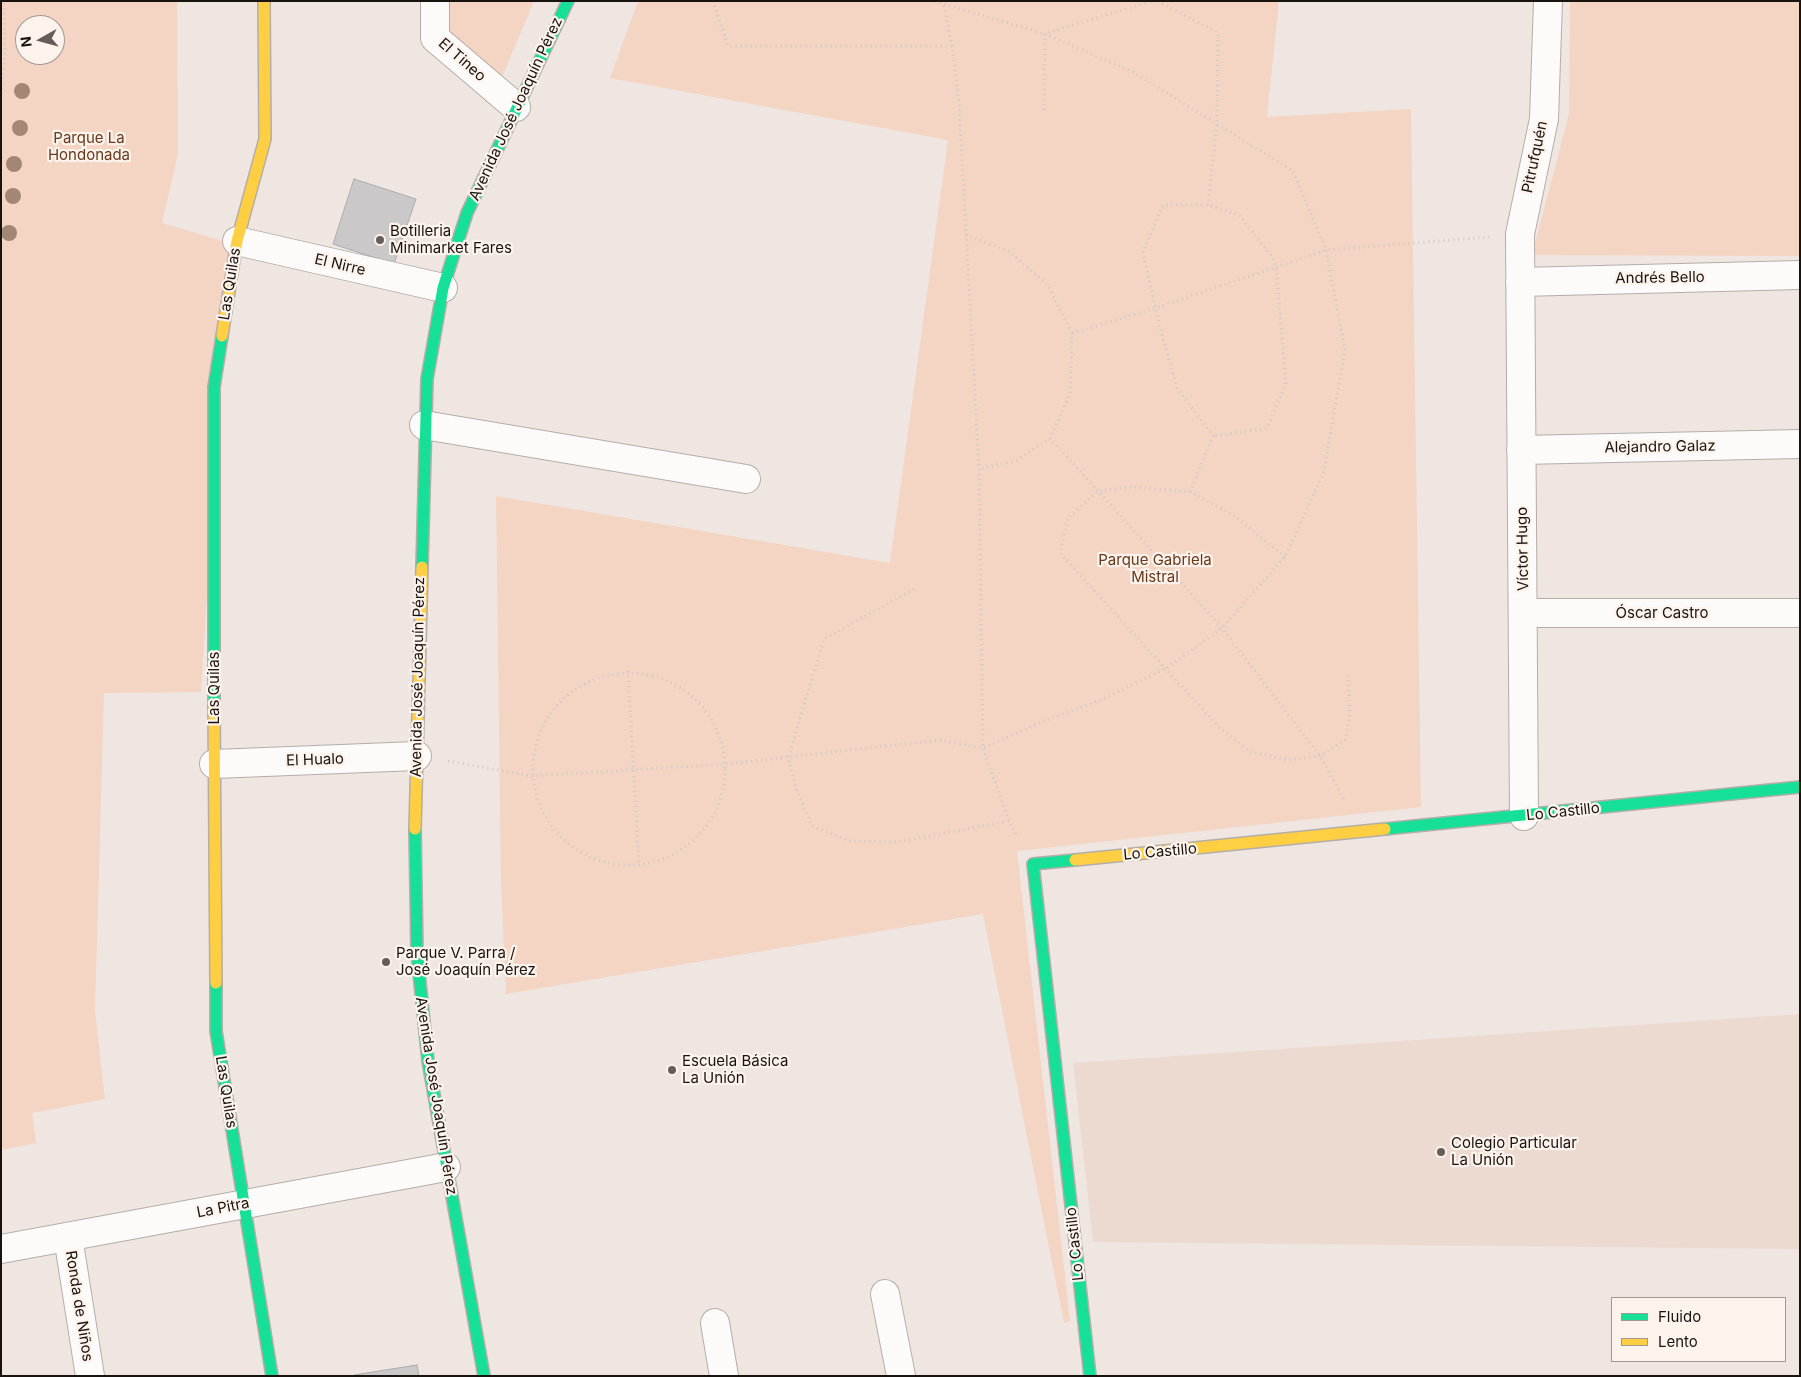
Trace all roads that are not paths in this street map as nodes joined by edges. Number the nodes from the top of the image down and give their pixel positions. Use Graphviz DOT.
graph roads {
  1 [pos="264,1"];
  2 [pos="435,1"];
  3 [pos="568,1"];
  4 [pos="1548,1"];
  5 [pos="516,107"];
  6 [pos="237,242"];
  7 [pos="1800,275"];
  8 [pos="1520,282"];
  9 [pos="442,288"];
  10 [pos="424,425"];
  11 [pos="1800,444"];
  12 [pos="1521,450"];
  13 [pos="746,479"];
  14 [pos="1524,613"];
  15 [pos="1800,613"];
  16 [pos="417,756"];
  17 [pos="214,764"];
  18 [pos="1800,787"];
  19 [pos="1524,816"];
  20 [pos="446,1167"];
  21 [pos="243,1204"];
  22 [pos="68,1237"];
  23 [pos="1,1249"];
  24 [pos="885,1294"];
  25 [pos="714,1323"];
  26 [pos="90,1376"];
  27 [pos="272,1376"];
  28 [pos="484,1376"];
  29 [pos="724,1376"];
  30 [pos="901,1376"];
  31 [pos="1090,1376"];
  1 -- 6 [label="street, Las Quilas"];
  2 -- 5 [label="street, El Tineo"];
  3 -- 5 [label="street, Avenida José Joaquín Pérez"];
  4 -- 8 [label="street, Pitrufquén"];
  5 -- 9 [label="street, Avenida José Joaquín Pérez"];
  6 -- 9 [label="street, El Nirre"];
  6 -- 17 [label="street, Las Quilas"];
  7 -- 8 [label="street, Andrés Bello"];
  8 -- 12 [label="street, Víctor Hugo"];
  9 -- 10 [label="street, Avenida José Joaquín Pérez"];
  10 -- 13 [label="street"];
  10 -- 16 [label="street, Avenida José Joaquín Pérez"];
  11 -- 12 [label="street, Alejandro Galaz"];
  12 -- 14 [label="street, Víctor Hugo"];
  14 -- 15 [label="street, Óscar Castro"];
  14 -- 19 [label="street, Víctor Hugo"];
  16 -- 17 [label="street, El Hualo"];
  16 -- 20 [label="street, Avenida José Joaquín Pérez"];
  17 -- 21 [label="street, Las Quilas"];
  18 -- 19 [label="street, Lo Castillo"];
  19 -- 31 [label="street, Lo Castillo"];
  20 -- 21 [label="street, La Pitra"];
  20 -- 28 [label="street, Avenida José Joaquín Pérez"];
  21 -- 22 [label="street, La Pitra"];
  21 -- 27 [label="street, Las Quilas"];
  22 -- 23 [label="street, La Pitra"];
  22 -- 26 [label="street, Ronda de Niños"];
  24 -- 30 [label="street"];
  25 -- 29 [label="street"];
}
